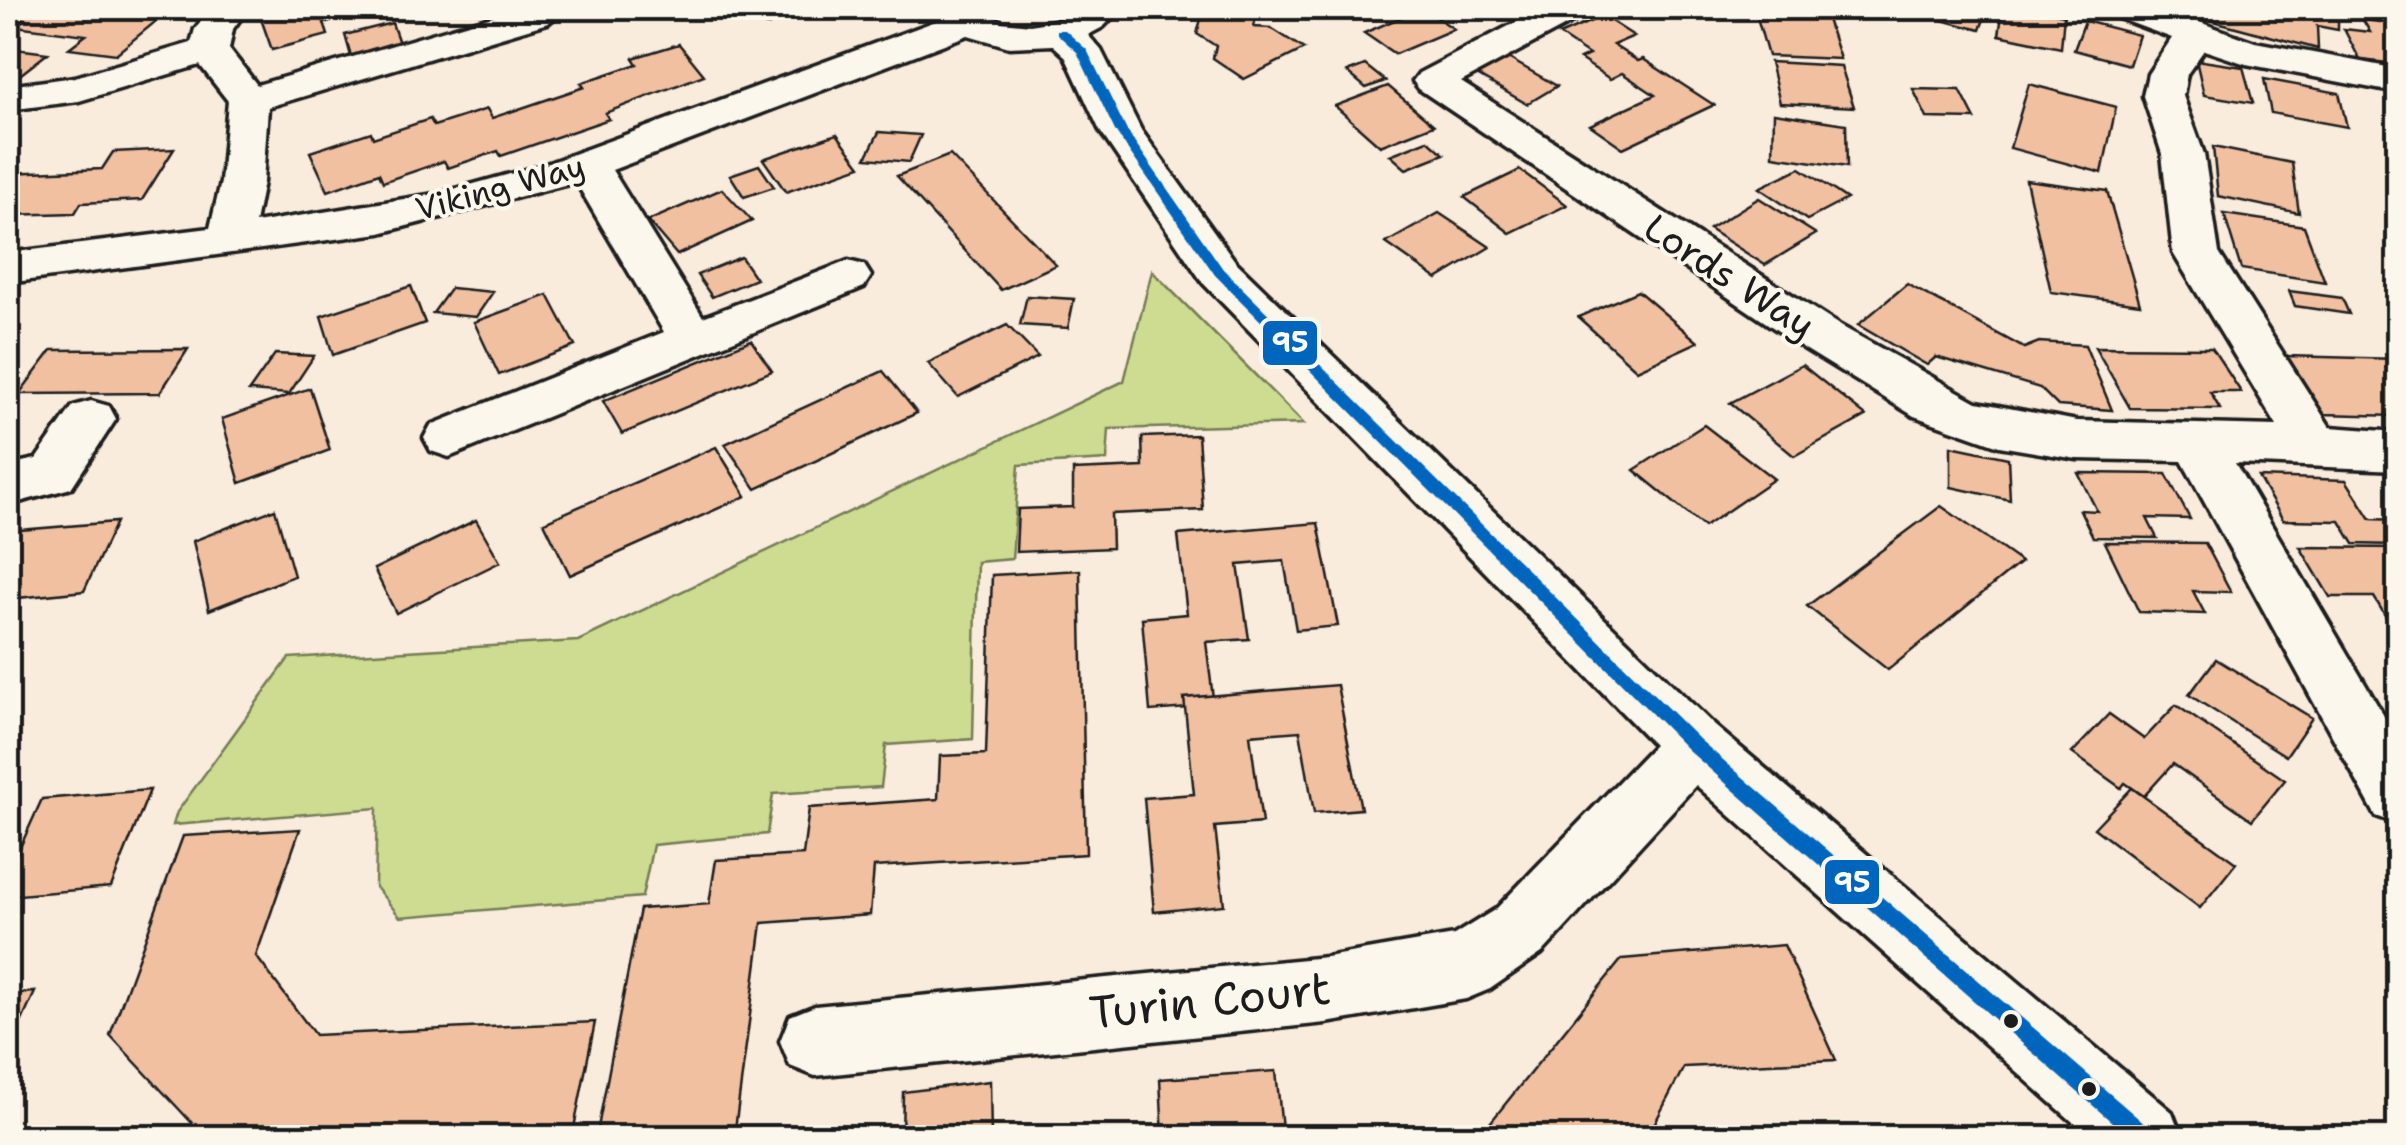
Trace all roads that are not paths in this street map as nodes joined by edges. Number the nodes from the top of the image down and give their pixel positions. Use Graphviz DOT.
graph roads {
  1 [pos="229,8"];
  2 [pos="547,8"];
  3 [pos="1571,8"];
  4 [pos="2126,8"];
  5 [pos="965,14"];
  6 [pos="1082,20"];
  7 [pos="2198,33"];
  8 [pos="209,50"];
  9 [pos="2398,81"];
  10 [pos="8,98"];
  11 [pos="248,100"];
  12 [pos="587,165"];
  13 [pos="230,238"];
  14 [pos="8,268"];
  15 [pos="848,276"];
  16 [pos="693,340"];
  17 [pos="91,419"];
  18 [pos="449,438"];
  19 [pos="2200,446"];
  20 [pos="2315,446"];
  21 [pos="2398,451"];
  22 [pos="8,485"];
  23 [pos="1694,745"];
  24 [pos="2398,796"];
  25 [pos="815,1042"];
  26 [pos="2146,1138"];
  1 -- 8 [label="street"];
  2 -- 11 [label="street"];
  3 -- 19 [label="street, Lords Way"];
  4 -- 7 [label="street"];
  5 -- 6 [label="street"];
  5 -- 12 [label="street, Viking Way"];
  6 -- 23 [label="street"];
  7 -- 9 [label="street"];
  7 -- 20 [label="street"];
  8 -- 10 [label="street"];
  8 -- 11 [label="street"];
  11 -- 13 [label="street"];
  12 -- 13 [label="street, Viking Way"];
  12 -- 16 [label="street"];
  13 -- 14 [label="street, Viking Way"];
  15 -- 16 [label="street"];
  16 -- 18 [label="street"];
  17 -- 22 [label="street"];
  19 -- 20 [label="street, Lords Way"];
  19 -- 24 [label="street"];
  20 -- 21 [label="street, Lords Way"];
  23 -- 25 [label="street, Turin Court"];
  23 -- 26 [label="street"];
}
